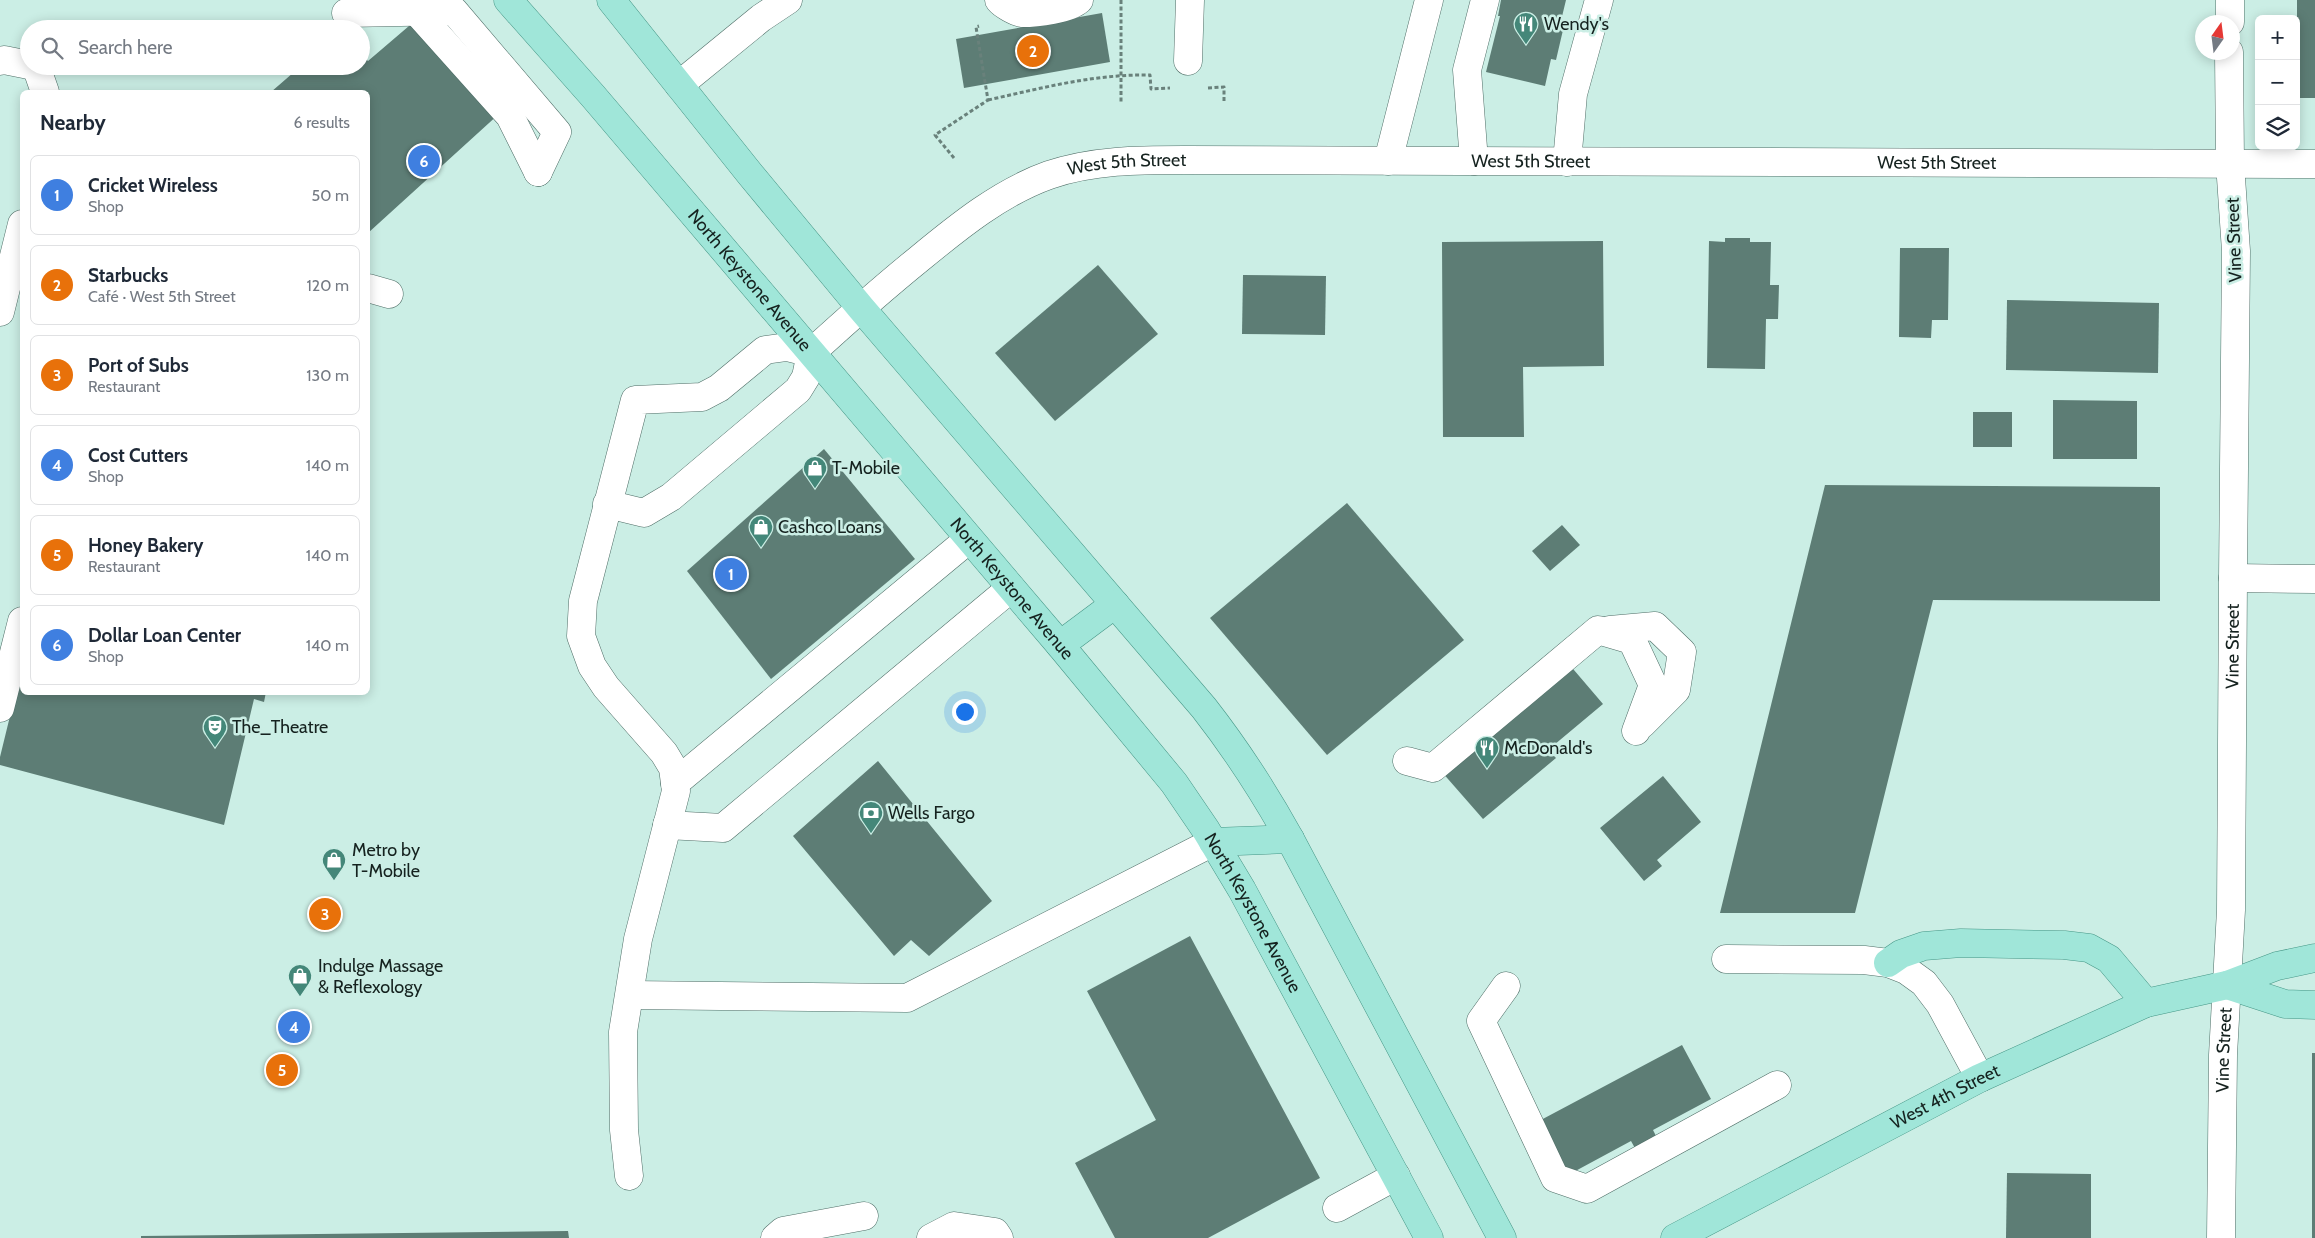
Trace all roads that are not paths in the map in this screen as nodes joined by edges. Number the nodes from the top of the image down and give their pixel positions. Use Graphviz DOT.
graph roads {
  1 [pos="508,0"];
  2 [pos="611,0"];
  3 [pos="788,0"];
  4 [pos="998,0"];
  5 [pos="1079,0"];
  6 [pos="1190,0"];
  7 [pos="1429,0"];
  8 [pos="1485,0"];
  9 [pos="1499,0"];
  10 [pos="1582,0"];
  11 [pos="1599,0"];
  12 [pos="2230,0"];
  13 [pos="416,12"];
  14 [pos="346,13"];
  15 [pos="2230,15"];
  16 [pos="2229,60"];
  17 [pos="0,61"];
  18 [pos="1188,61"];
  19 [pos="20,63"];
  20 [pos="39,75"];
  21 [pos="679,85"];
  22 [pos="44,90"];
  23 [pos="1573,94"];
  24 [pos="1470,97"];
  25 [pos="1388,160"];
  26 [pos="1474,160"];
  27 [pos="1567,162"];
  28 [pos="2230,163"];
  29 [pos="2315,164"];
  30 [pos="20,232"];
  31 [pos="861,308"];
  32 [pos="0,312"];
  33 [pos="810,353"];
  34 [pos="607,504"];
  35 [pos="969,539"];
  36 [pos="2233,578"];
  37 [pos="2315,579"];
  38 [pos="1011,588"];
  39 [pos="1115,604"];
  40 [pos="20,629"];
  41 [pos="1598,630"];
  42 [pos="1060,645"];
  43 [pos="0,708"];
  44 [pos="1407,760"];
  45 [pos="675,783"];
  46 [pos="667,825"];
  47 [pos="1290,839"];
  48 [pos="1213,842"];
  49 [pos="2315,958"];
  50 [pos="1726,959"];
  51 [pos="1888,963"];
  52 [pos="2227,985"];
  53 [pos="1506,986"];
  54 [pos="630,995"];
  55 [pos="2146,1003"];
  56 [pos="2315,1005"];
  57 [pos="1980,1078"];
  58 [pos="1777,1085"];
  59 [pos="629,1176"];
  60 [pos="1396,1176"];
  61 [pos="1337,1208"];
  62 [pos="864,1216"];
  63 [pos="775,1238"];
  64 [pos="931,1238"];
  65 [pos="999,1238"];
  66 [pos="1428,1238"];
  67 [pos="1502,1238"];
  68 [pos="1676,1238"];
  69 [pos="2221,1238"];
  1 -- 33 [label="main road, North Keystone Avenue"];
  2 -- 21 [label="main road"];
  3 -- 21 [label="street"];
  4 -- 5 [label="street"];
  6 -- 18 [label="street"];
  7 -- 25 [label="street"];
  8 -- 24 [label="street"];
  9 -- 24 [label="street"];
  10 -- 23 [label="street"];
  11 -- 23 [label="street"];
  12 -- 15 [label="street"];
  13 -- 13 [label="street"];
  13 -- 14 [label="street"];
  16 -- 28 [label="street, Vine Street"];
  17 -- 19 [label="street"];
  20 -- 22 [label="street"];
  21 -- 31 [label="main road"];
  23 -- 27 [label="street"];
  24 -- 26 [label="street"];
  25 -- 26 [label="street, West 5th Street"];
  25 -- 31 [label="street, West 5th Street"];
  26 -- 27 [label="street, West 5th Street"];
  27 -- 28 [label="street, West 5th Street"];
  28 -- 29 [label="street, West 5th Street"];
  28 -- 36 [label="street, Vine Street"];
  30 -- 32 [label="street"];
  31 -- 33 [label="street, West 5th Street"];
  31 -- 39 [label="main road"];
  33 -- 34 [label="street"];
  33 -- 34 [label="street"];
  33 -- 35 [label="main road, North Keystone Avenue"];
  34 -- 45 [label="street"];
  35 -- 38 [label="main road, North Keystone Avenue"];
  35 -- 45 [label="street"];
  36 -- 37 [label="street"];
  36 -- 52 [label="street, Vine Street"];
  38 -- 42 [label="main road, North Keystone Avenue"];
  38 -- 46 [label="street"];
  39 -- 42 [label="main road"];
  39 -- 47 [label="main road"];
  40 -- 43 [label="street"];
  41 -- 41 [label="street"];
  41 -- 44 [label="street"];
  42 -- 48 [label="main road, North Keystone Avenue"];
  45 -- 46 [label="street"];
  46 -- 54 [label="street"];
  47 -- 48 [label="main road"];
  47 -- 67 [label="main road"];
  48 -- 54 [label="street"];
  48 -- 60 [label="main road, North Keystone Avenue"];
  49 -- 52 [label="main road, West 4th Street"];
  50 -- 51 [label="street"];
  51 -- 55 [label="main road"];
  51 -- 57 [label="street"];
  52 -- 55 [label="main road, West 4th Street"];
  52 -- 56 [label="main road"];
  52 -- 69 [label="street, Vine Street"];
  53 -- 58 [label="street"];
  54 -- 59 [label="street"];
  55 -- 57 [label="main road, West 4th Street"];
  57 -- 68 [label="main road, West 4th Street"];
  60 -- 61 [label="street"];
  60 -- 66 [label="main road, North Keystone Avenue"];
  62 -- 63 [label="street"];
  64 -- 65 [label="street"];
}
